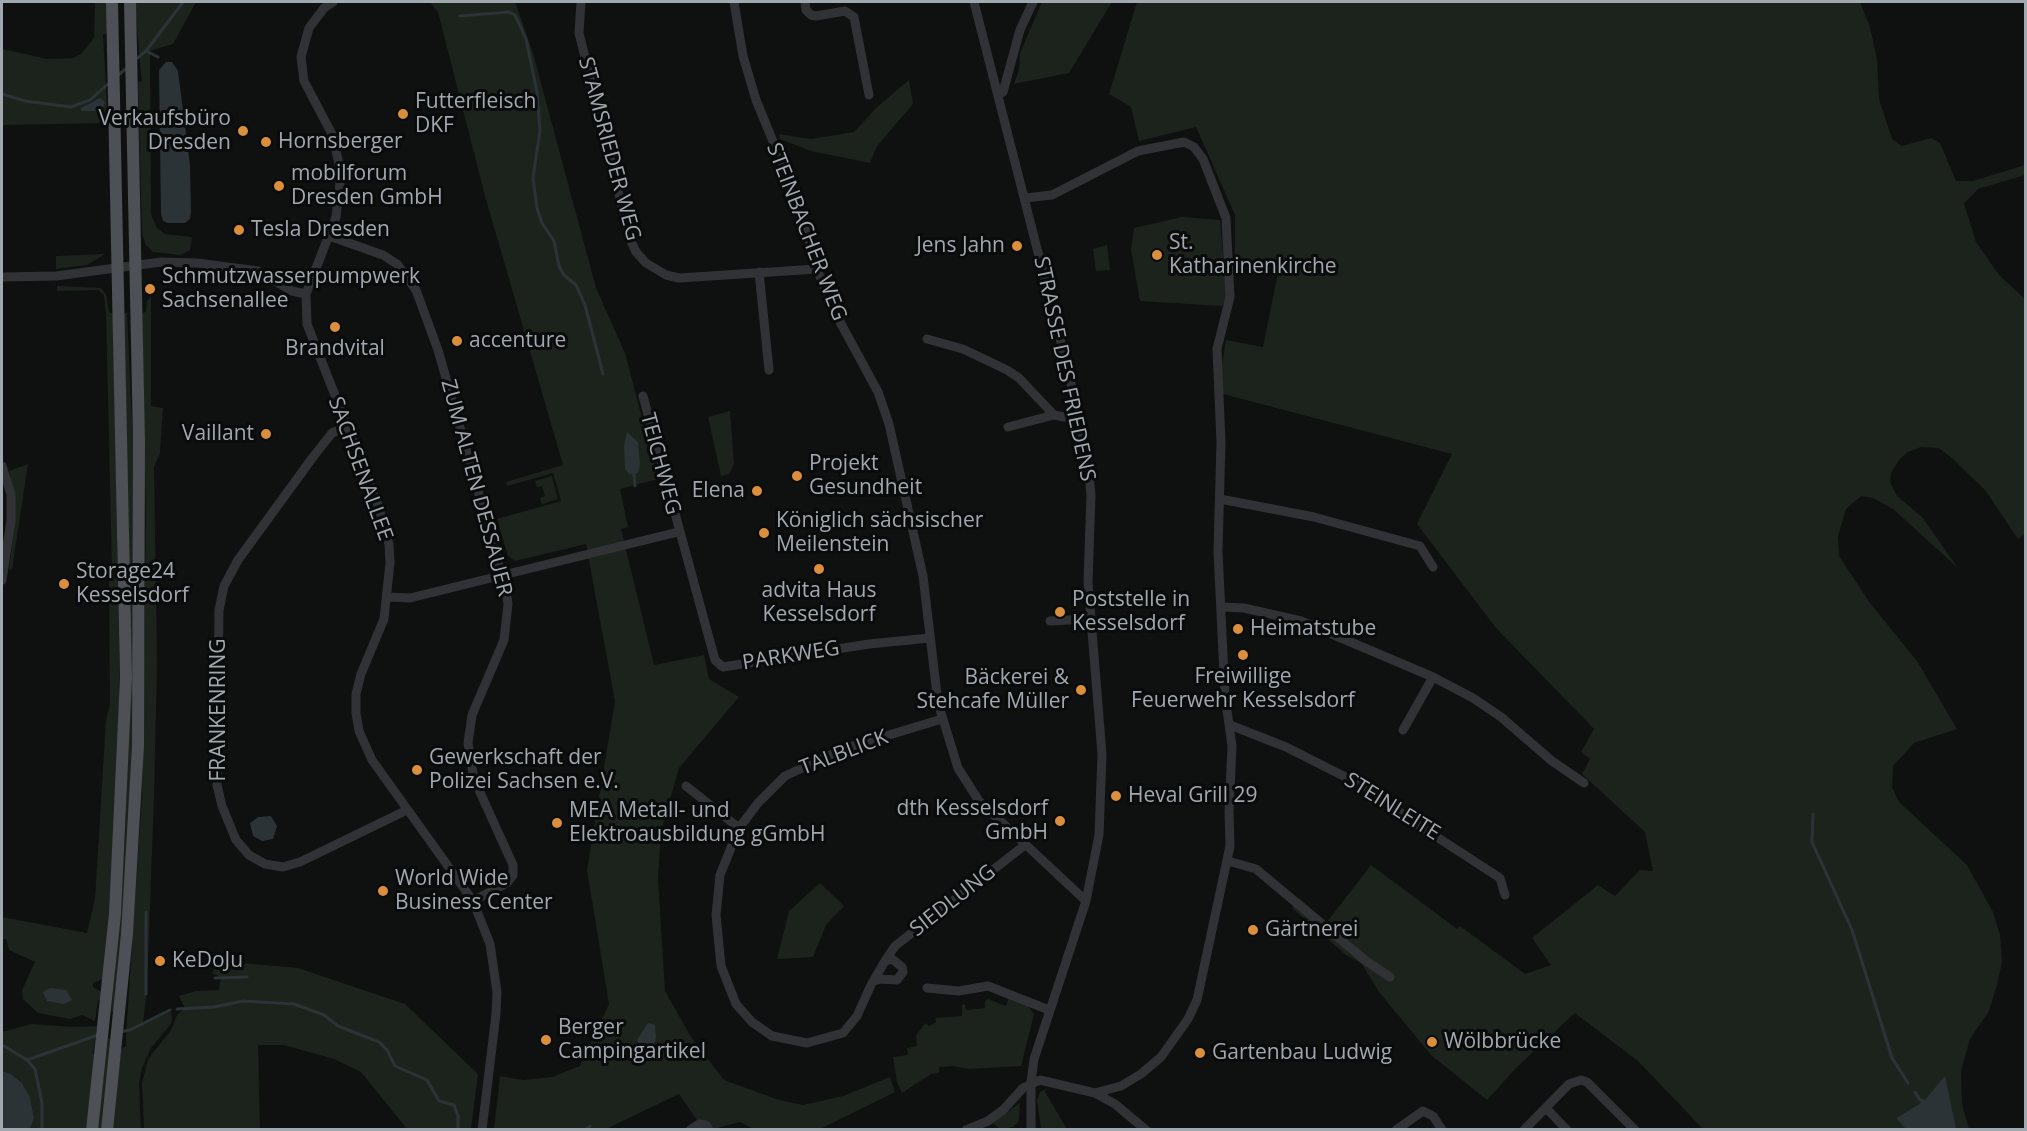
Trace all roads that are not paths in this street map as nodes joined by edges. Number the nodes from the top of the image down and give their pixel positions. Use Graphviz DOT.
graph roads {
  1 [pos="112,2"];
  2 [pos="130,2"];
  3 [pos="333,2"];
  4 [pos="581,2"];
  5 [pos="734,2"];
  6 [pos="805,2"];
  7 [pos="974,2"];
  8 [pos="1033,2"];
  9 [pos="998,94"];
  10 [pos="869,95"];
  11 [pos="1025,198"];
  12 [pos="329,236"];
  13 [pos="136,266"];
  14 [pos="118,269"];
  15 [pos="817,269"];
  16 [pos="759,272"];
  17 [pos="2,277"];
  18 [pos="306,294"];
  19 [pos="927,339"];
  20 [pos="769,370"];
  21 [pos="642,396"];
  22 [pos="1078,414"];
  23 [pos="1054,415"];
  24 [pos="346,427"];
  25 [pos="1008,427"];
  26 [pos="2,466"];
  27 [pos="1220,499"];
  28 [pos="678,532"];
  29 [pos="1433,567"];
  30 [pos="502,574"];
  31 [pos="2,580"];
  32 [pos="389,597"];
  33 [pos="1222,607"];
  34 [pos="1090,619"];
  35 [pos="1050,621"];
  36 [pos="930,638"];
  37 [pos="1433,677"];
  38 [pos="942,719"];
  39 [pos="1230,725"];
  40 [pos="1403,730"];
  41 [pos="1584,783"];
  42 [pos="686,786"];
  43 [pos="407,810"];
  44 [pos="739,828"];
  45 [pos="1025,845"];
  46 [pos="1227,861"];
  47 [pos="1505,895"];
  48 [pos="1086,901"];
  49 [pos="473,902"];
  50 [pos="885,961"];
  51 [pos="1390,977"];
  52 [pos="874,981"];
  53 [pos="927,988"];
  54 [pos="1049,1010"];
  55 [pos="1031,1082"];
  56 [pos="1095,1093"];
  57 [pos="1546,1108"];
  58 [pos="92,1130"];
  59 [pos="107,1130"];
  60 [pos="482,1130"];
  61 [pos="690,1130"];
  62 [pos="709,1130"];
  63 [pos="966,1130"];
  64 [pos="1031,1130"];
  65 [pos="1146,1130"];
  66 [pos="1396,1130"];
  67 [pos="1442,1130"];
  68 [pos="1524,1130"];
  69 [pos="1567,1130"];
  70 [pos="1635,1130"];
  1 -- 14 [label="main road"];
  2 -- 13 [label="main road"];
  3 -- 12 [label="street"];
  4 -- 16 [label="street, STAMSRIEDER WEG"];
  5 -- 15 [label="street, STEINBACHER WEG"];
  6 -- 10 [label="street"];
  7 -- 9 [label="street, STRASSE DES FRIEDENS"];
  8 -- 9 [label="street"];
  9 -- 11 [label="street, STRASSE DES FRIEDENS"];
  11 -- 22 [label="street, STRASSE DES FRIEDENS"];
  11 -- 27 [label="street"];
  12 -- 18 [label="street"];
  12 -- 30 [label="street, ZUM ALTEN DESSAUER"];
  13 -- 14 [label="street"];
  13 -- 18 [label="street"];
  13 -- 59 [label="main road"];
  14 -- 17 [label="street"];
  14 -- 58 [label="main road"];
  15 -- 16 [label="street, STAMSRIEDER WEG"];
  15 -- 36 [label="street, STEINBACHER WEG"];
  16 -- 20 [label="street"];
  18 -- 24 [label="street, SACHSENALLEE"];
  19 -- 23 [label="street"];
  21 -- 28 [label="street, TEICHWEG"];
  22 -- 23 [label="street"];
  22 -- 34 [label="street, STRASSE DES FRIEDENS"];
  23 -- 25 [label="street"];
  24 -- 32 [label="street, SACHSENALLEE"];
  24 -- 43 [label="street, FRANKENRING"];
  26 -- 31 [label="street"];
  27 -- 29 [label="street"];
  27 -- 33 [label="street"];
  28 -- 30 [label="street"];
  28 -- 36 [label="street, PARKWEG"];
  30 -- 32 [label="street"];
  30 -- 49 [label="street, ZUM ALTEN DESSAUER"];
  32 -- 43 [label="street, SACHSENALLEE"];
  33 -- 37 [label="street"];
  33 -- 39 [label="street"];
  34 -- 35 [label="street"];
  34 -- 48 [label="street, STRASSE DES FRIEDENS"];
  36 -- 38 [label="street, STEINBACHER WEG"];
  37 -- 40 [label="street"];
  37 -- 41 [label="street"];
  38 -- 44 [label="street, TALBLICK"];
  38 -- 45 [label="street, STEINBACHER WEG"];
  39 -- 46 [label="street"];
  39 -- 47 [label="street, STEINLEITE"];
  42 -- 44 [label="street"];
  43 -- 49 [label="street, SACHSENALLEE"];
  44 -- 52 [label="street, TALBLICK"];
  45 -- 48 [label="street, STEINBACHER WEG"];
  45 -- 50 [label="street, SIEDLUNG"];
  46 -- 51 [label="street"];
  46 -- 56 [label="street"];
  48 -- 54 [label="street, STRASSE DES FRIEDENS"];
  49 -- 60 [label="street, SACHSENALLEE"];
  50 -- 52 [label="street, TALBLICK"];
  50 -- 52 [label="street"];
  53 -- 54 [label="street"];
  54 -- 55 [label="street, STRASSE DES FRIEDENS"];
  55 -- 56 [label="street"];
  55 -- 63 [label="street"];
  55 -- 64 [label="street, STRASSE DES FRIEDENS"];
  56 -- 65 [label="street"];
  57 -- 68 [label="street"];
  57 -- 69 [label="street"];
  57 -- 70 [label="street"];
  61 -- 62 [label="street"];
  66 -- 67 [label="street"];
}
